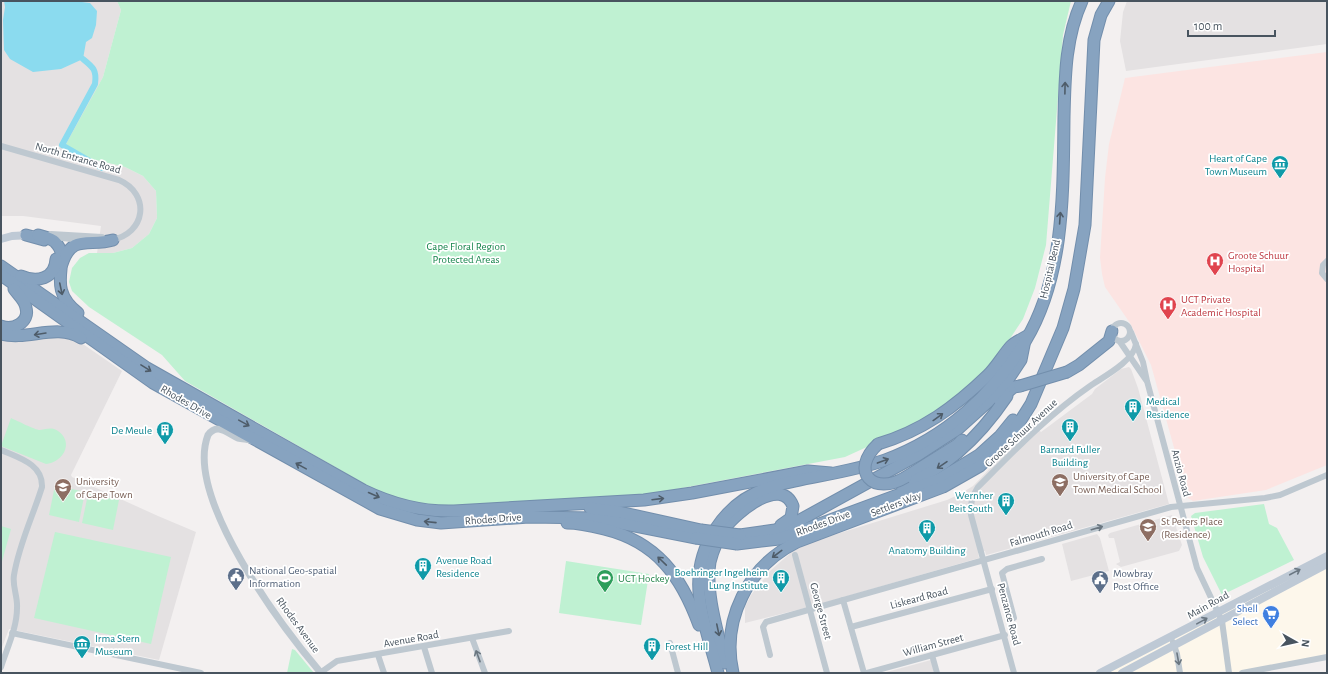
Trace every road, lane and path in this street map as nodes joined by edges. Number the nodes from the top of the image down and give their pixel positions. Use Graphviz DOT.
graph roads {
  1 [pos="1082,1"];
  2 [pos="1100,1"];
  3 [pos="1109,1"];
  4 [pos="1,146"];
  5 [pos="26,235"];
  6 [pos="38,235"];
  7 [pos="1,239"];
  8 [pos="116,239"];
  9 [pos="1327,261"];
  10 [pos="1,266"];
  11 [pos="61,266"];
  12 [pos="6,275"];
  13 [pos="1327,279"];
  14 [pos="1,326"];
  15 [pos="1112,331"];
  16 [pos="1131,332"];
  17 [pos="1,334"];
  18 [pos="1026,339"];
  19 [pos="1119,342"];
  20 [pos="1136,344"];
  21 [pos="119,354"];
  22 [pos="1131,357"];
  23 [pos="1085,361"];
  24 [pos="1147,381"];
  25 [pos="1020,386"];
  26 [pos="1037,387"];
  27 [pos="1008,396"];
  28 [pos="1016,416"];
  29 [pos="253,440"];
  30 [pos="1,450"];
  31 [pos="831,473"];
  32 [pos="1327,475"];
  33 [pos="843,496"];
  34 [pos="554,506"];
  35 [pos="1180,508"];
  36 [pos="469,521"];
  37 [pos="698,534"];
  38 [pos="764,536"];
  39 [pos="795,555"];
  40 [pos="1042,558"];
  41 [pos="1327,559"];
  42 [pos="984,561"];
  43 [pos="992,589"];
  44 [pos="1008,597"];
  45 [pos="843,600"];
  46 [pos="995,601"];
  47 [pos="1011,606"];
  48 [pos="810,610"];
  49 [pos="998,610"];
  50 [pos="1218,612"];
  51 [pos="1014,618"];
  52 [pos="1222,621"];
  53 [pos="851,627"];
  54 [pos="509,631"];
  55 [pos="12,634"];
  56 [pos="1005,635"];
  57 [pos="472,638"];
  58 [pos="1173,642"];
  59 [pos="670,643"];
  60 [pos="424,647"];
  61 [pos="1146,650"];
  62 [pos="378,655"];
  63 [pos="770,655"];
  64 [pos="932,655"];
  65 [pos="714,656"];
  66 [pos="1327,657"];
  67 [pos="1150,659"];
  68 [pos="1120,663"];
  69 [pos="1,667"];
  70 [pos="194,672"];
  71 [pos="1103,672"];
  72 [pos="1127,672"];
  73 [pos="201,673"];
  74 [pos="320,673"];
  75 [pos="384,673"];
  76 [pos="432,673"];
  77 [pos="484,673"];
  78 [pos="678,673"];
  79 [pos="718,673"];
  80 [pos="728,673"];
  81 [pos="733,673"];
  82 [pos="827,673"];
  83 [pos="866,673"];
  84 [pos="937,673"];
  85 [pos="1014,673"];
  86 [pos="1180,673"];
  87 [pos="1229,673"];
  88 [pos="1242,673"];
  18 -- 1 [label="highway, Hospital Bend, one-way"];
  2 -- 28 [label="highway, Hospital Bend"];
  3 -- 26 [label="highway"];
  4 -- 8 [label="street, North Entrance Road"];
  5 -- 6 [label="main road"];
  5 -- 7 [label="main road"];
  5 -- 12 [label="highway"];
  6 -- 8 [label="street"];
  6 -- 11 [label="highway"];
  8 -- 11 [label="highway"];
  9 -- 13 [label="street"];
  10 -- 12 [label="highway, Rhodes Drive"];
  11 -- 21 [label="highway, one-way"];
  12 -- 14 [label="highway"];
  12 -- 21 [label="highway, Rhodes Drive"];
  15 -- 16 [label="street"];
  15 -- 19 [label="street"];
  15 -- 23 [label="highway"];
  16 -- 19 [label="street"];
  16 -- 20 [label="street, Anzio Road"];
  21 -- 17 [label="highway, one-way"];
  27 -- 18 [label="highway, one-way, bridge"];
  31 -- 18 [label="highway, Hospital Bend, one-way"];
  18 -- 33 [label="highway"];
  19 -- 22 [label="street, Anzio Road"];
  19 -- 23 [label="highway"];
  20 -- 22 [label="street"];
  20 -- 24 [label="street, Anzio Road"];
  21 -- 29 [label="highway, Rhodes Drive"];
  21 -- 34 [label="highway, Rhodes Drive, one-way"];
  22 -- 24 [label="street, Anzio Road"];
  22 -- 42 [label="street, Groote Schuur Avenue"];
  23 -- 25 [label="highway, bridge"];
  24 -- 35 [label="street, Anzio Road"];
  25 -- 27 [label="highway"];
  25 -- 33 [label="highway"];
  26 -- 28 [label="highway"];
  26 -- 81 [label="highway, Settlers Way, one-way"];
  27 -- 38 [label="highway, one-way"];
  28 -- 38 [label="highway, Rhodes Drive"];
  36 -- 29 [label="highway, Rhodes Drive, one-way"];
  29 -- 74 [label="street, Rhodes Avenue"];
  30 -- 55 [label="street"];
  34 -- 31 [label="highway, Rhodes Drive, one-way"];
  31 -- 65 [label="highway"];
  32 -- 35 [label="street, Falmouth Road"];
  33 -- 38 [label="highway"];
  34 -- 37 [label="highway"];
  42 -- 35 [label="street, Falmouth Road, one-way"];
  35 -- 50 [label="street, Anzio Road"];
  36 -- 37 [label="highway, Rhodes Drive"];
  65 -- 36 [label="highway, one-way"];
  37 -- 38 [label="highway, Rhodes Drive, bridge"];
  38 -- 80 [label="highway, one-way"];
  39 -- 48 [label="street, George Street"];
  40 -- 44 [label="street"];
  50 -- 41 [label="main road, Main Road, one-way"];
  41 -- 52 [label="main road, Main Road"];
  42 -- 43 [label="street, Penzance Road"];
  42 -- 45 [label="street, Falmouth Road"];
  43 -- 46 [label="street, Penzance Road"];
  43 -- 53 [label="street, Liskeard Road"];
  44 -- 46 [label="street"];
  44 -- 47 [label="street"];
  45 -- 48 [label="street, Falmouth Road"];
  45 -- 53 [label="street"];
  46 -- 49 [label="street, Penzance Road"];
  47 -- 49 [label="street"];
  47 -- 51 [label="street"];
  48 -- 63 [label="street, Falmouth Road"];
  48 -- 82 [label="street, George Street"];
  49 -- 56 [label="street, Penzance Road"];
  50 -- 52 [label="street, Anzio Road"];
  58 -- 50 [label="main road, Main Road, one-way"];
  52 -- 58 [label="main road, Main Road"];
  52 -- 87 [label="street, Anzio Road"];
  53 -- 83 [label="street"];
  54 -- 57 [label="street, Avenue Road"];
  55 -- 69 [label="street"];
  55 -- 70 [label="street"];
  56 -- 64 [label="street, William Street"];
  56 -- 85 [label="street, Penzance Road"];
  57 -- 60 [label="street, Avenue Road"];
  77 -- 57 [label="street, one-way"];
  58 -- 61 [label="main road, Main Road"];
  58 -- 67 [label="main road, Main Road"];
  58 -- 86 [label="street, one-way"];
  59 -- 78 [label="street"];
  60 -- 62 [label="street, Avenue Road"];
  60 -- 76 [label="street"];
  61 -- 67 [label="main road"];
  61 -- 68 [label="main road, Main Road"];
  62 -- 74 [label="street, Avenue Road"];
  62 -- 75 [label="street"];
  64 -- 83 [label="street, William Street"];
  64 -- 84 [label="street"];
  65 -- 79 [label="highway"];
  66 -- 88 [label="street"];
  67 -- 72 [label="main road, Main Road"];
  68 -- 71 [label="main road, Main Road"];
  68 -- 72 [label="street"];
  70 -- 73 [label="street"];
}
